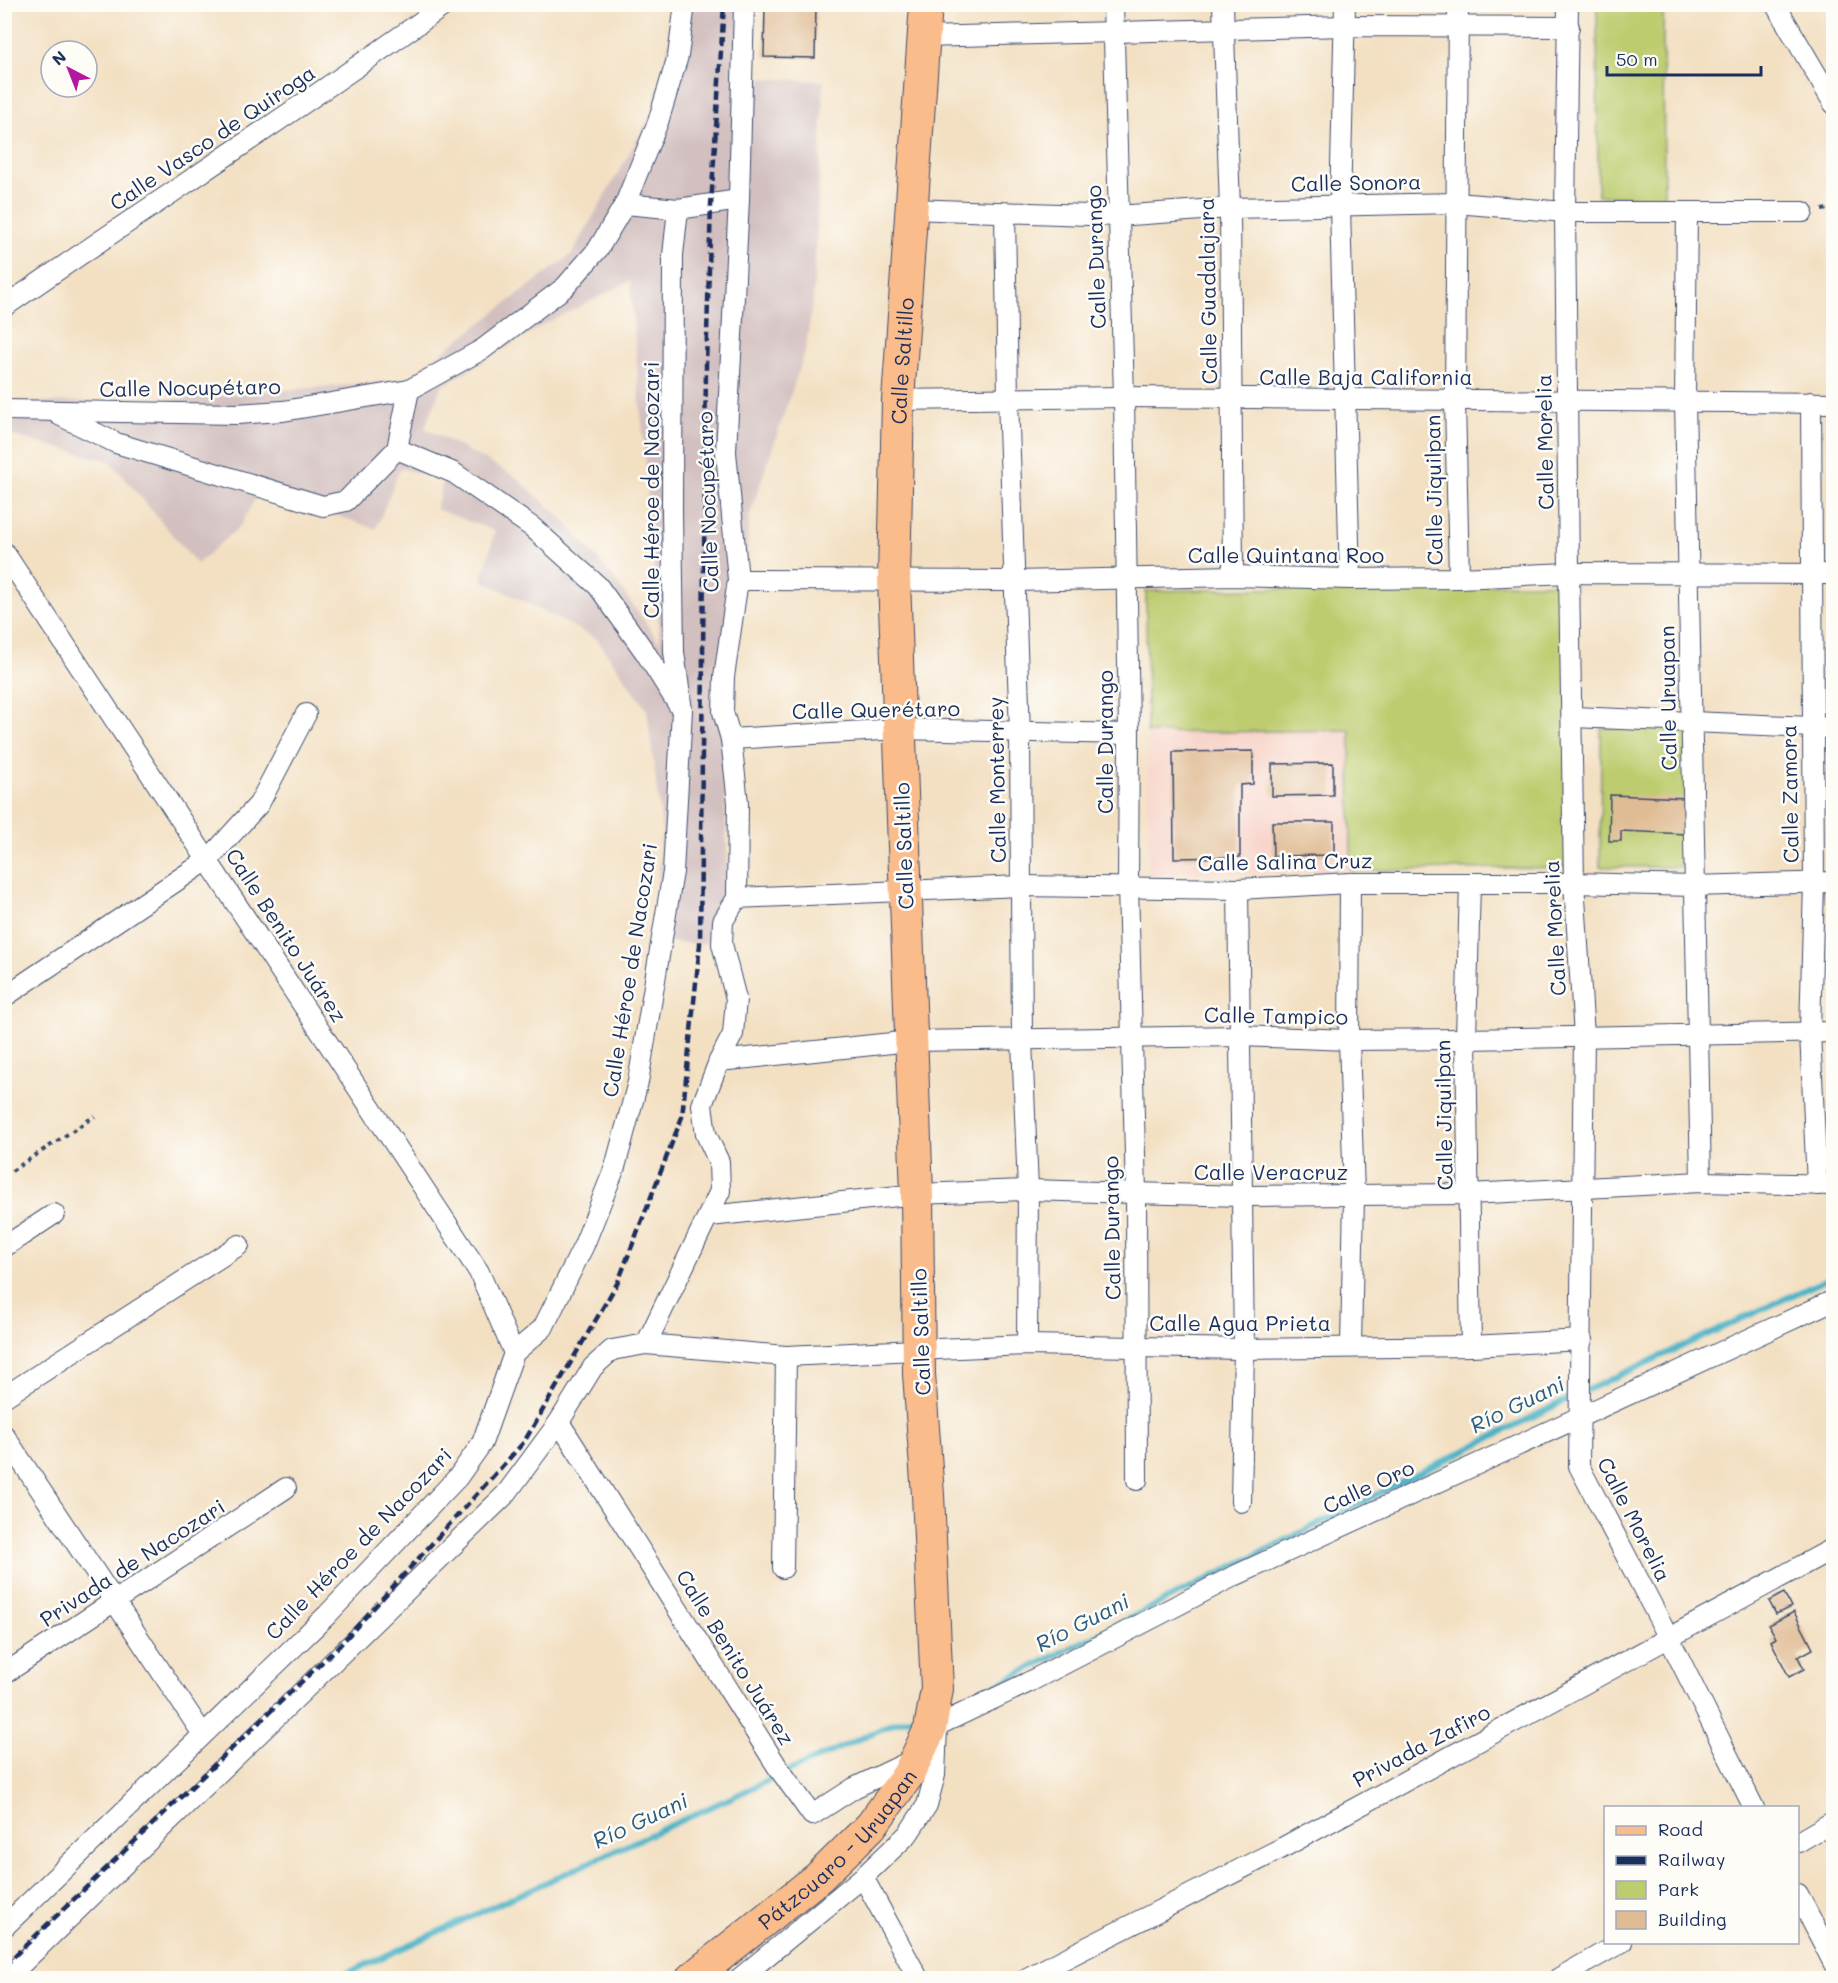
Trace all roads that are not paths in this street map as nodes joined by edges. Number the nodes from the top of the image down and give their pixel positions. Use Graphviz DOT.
graph roads {
  1 [pos="446,4"];
  2 [pos="685,4"];
  3 [pos="744,4"];
  4 [pos="926,4"];
  5 [pos="1113,4"];
  6 [pos="1223,4"];
  7 [pos="1345,4"];
  8 [pos="1458,4"];
  9 [pos="1568,4"];
  10 [pos="1775,4"];
  11 [pos="1345,26"];
  12 [pos="1458,26"];
  13 [pos="1569,27"];
  14 [pos="1223,28"];
  15 [pos="1113,34"];
  16 [pos="924,37"];
  17 [pos="1833,104"];
  18 [pos="739,200"];
  19 [pos="1456,203"];
  20 [pos="625,204"];
  21 [pos="1340,207"];
  22 [pos="1230,208"];
  23 [pos="678,209"];
  24 [pos="910,209"];
  25 [pos="1565,212"];
  26 [pos="1803,212"];
  27 [pos="1687,213"];
  28 [pos="1005,214"];
  29 [pos="1117,216"];
  30 [pos="4,307"];
  31 [pos="409,390"];
  32 [pos="1124,397"];
  33 [pos="1232,398"];
  34 [pos="1008,399"];
  35 [pos="898,400"];
  36 [pos="1346,400"];
  37 [pos="1685,400"];
  38 [pos="1455,401"];
  39 [pos="1567,401"];
  40 [pos="1811,402"];
  41 [pos="1833,403"];
  42 [pos="4,410"];
  43 [pos="54,413"];
  44 [pos="397,450"];
  45 [pos="4,552"];
  46 [pos="1569,573"];
  47 [pos="1688,573"];
  48 [pos="1811,574"];
  49 [pos="1833,574"];
  50 [pos="1233,576"];
  51 [pos="1126,578"];
  52 [pos="1458,578"];
  53 [pos="894,579"];
  54 [pos="1350,579"];
  55 [pos="738,580"];
  56 [pos="1016,581"];
  57 [pos="682,710"];
  58 [pos="306,714"];
  59 [pos="1573,717"];
  60 [pos="1691,723"];
  61 [pos="1812,728"];
  62 [pos="1833,728"];
  63 [pos="898,729"];
  64 [pos="1020,732"];
  65 [pos="1129,734"];
  66 [pos="731,739"];
  67 [pos="209,859"];
  68 [pos="1824,882"];
  69 [pos="1350,883"];
  70 [pos="1470,883"];
  71 [pos="1574,883"];
  72 [pos="1021,886"];
  73 [pos="1128,886"];
  74 [pos="1695,886"];
  75 [pos="1238,889"];
  76 [pos="905,891"];
  77 [pos="737,898"];
  78 [pos="4,998"];
  79 [pos="1810,1032"];
  80 [pos="1833,1032"];
  81 [pos="1698,1034"];
  82 [pos="1240,1036"];
  83 [pos="1584,1036"];
  84 [pos="1131,1038"];
  85 [pos="1023,1040"];
  86 [pos="1349,1040"];
  87 [pos="1466,1040"];
  88 [pos="911,1041"];
  89 [pos="719,1061"];
  90 [pos="1701,1182"];
  91 [pos="1825,1185"];
  92 [pos="1581,1189"];
  93 [pos="1028,1190"];
  94 [pos="1136,1193"];
  95 [pos="917,1194"];
  96 [pos="1468,1194"];
  97 [pos="1354,1195"];
  98 [pos="1241,1196"];
  99 [pos="54,1214"];
  100 [pos="710,1216"];
  101 [pos="239,1245"];
  102 [pos="4,1247"];
  103 [pos="1833,1300"];
  104 [pos="646,1344"];
  105 [pos="1027,1345"];
  106 [pos="1137,1346"];
  107 [pos="1351,1346"];
  108 [pos="1471,1346"];
  109 [pos="1582,1347"];
  110 [pos="1244,1349"];
  111 [pos="919,1350"];
  112 [pos="514,1353"];
  113 [pos="786,1356"];
  114 [pos="4,1397"];
  115 [pos="1580,1410"];
  116 [pos="559,1422"];
  117 [pos="4,1435"];
  118 [pos="1137,1480"];
  119 [pos="286,1488"];
  120 [pos="1241,1502"];
  121 [pos="1833,1548"];
  122 [pos="783,1568"];
  123 [pos="114,1604"];
  124 [pos="1669,1638"];
  125 [pos="4,1674"];
  126 [pos="937,1689"];
  127 [pos="933,1726"];
  128 [pos="202,1733"];
  129 [pos="915,1759"];
  130 [pos="1753,1806"];
  131 [pos="1833,1821"];
  132 [pos="1799,1841"];
  133 [pos="863,1876"];
  134 [pos="1799,1898"];
  135 [pos="4,1927"];
  136 [pos="1618,1944"];
  137 [pos="1833,1964"];
  138 [pos="7,1978"];
  139 [pos="692,1978"];
  140 [pos="740,1978"];
  141 [pos="918,1978"];
  142 [pos="1027,1978"];
  143 [pos="1559,1978"];
  1 -- 30 [label="street, Calle Vasco de Quiroga"];
  2 -- 20 [label="street, Calle Nocupétaro"];
  3 -- 18 [label="street, Calle Nocupétaro"];
  4 -- 16 [label="main road, Calle Saltillo"];
  5 -- 15 [label="street, Calle Durango"];
  6 -- 14 [label="street, Calle Guadalajara"];
  7 -- 11 [label="street"];
  8 -- 12 [label="street, Calle Jiquilpan"];
  9 -- 13 [label="street, Calle Morelia"];
  10 -- 17 [label="street"];
  11 -- 12 [label="street"];
  11 -- 14 [label="street"];
  11 -- 21 [label="street"];
  12 -- 13 [label="street"];
  12 -- 19 [label="street, Calle Jiquilpan"];
  13 -- 25 [label="street, Calle Morelia"];
  14 -- 15 [label="street"];
  14 -- 22 [label="street, Calle Guadalajara"];
  15 -- 16 [label="street"];
  15 -- 29 [label="street, Calle Durango"];
  16 -- 24 [label="main road, Calle Saltillo"];
  18 -- 23 [label="street"];
  18 -- 55 [label="street, Calle Nocupétaro"];
  19 -- 21 [label="street, Calle Sonora"];
  19 -- 25 [label="street, Calle Sonora"];
  19 -- 38 [label="street, Calle Jiquilpan"];
  20 -- 23 [label="street"];
  20 -- 31 [label="street, Calle Nocupétaro"];
  21 -- 22 [label="street, Calle Sonora"];
  21 -- 36 [label="street"];
  22 -- 29 [label="street, Calle Sonora"];
  22 -- 33 [label="street, Calle Guadalajara"];
  23 -- 57 [label="street, Calle Héroe de Nacozari"];
  24 -- 28 [label="street, Calle Sonora"];
  24 -- 35 [label="main road, Calle Saltillo"];
  25 -- 27 [label="street, Calle Sonora"];
  25 -- 39 [label="street, Calle Morelia"];
  26 -- 27 [label="street, Calle Sonora"];
  27 -- 37 [label="street, Calle Uruapan"];
  28 -- 29 [label="street, Calle Sonora"];
  28 -- 34 [label="street, Calle Monterrey"];
  29 -- 32 [label="street, Calle Durango"];
  31 -- 43 [label="street, Calle Nocupétaro"];
  31 -- 44 [label="street"];
  32 -- 33 [label="street, Calle Baja California"];
  32 -- 34 [label="street, Calle Baja California"];
  32 -- 51 [label="street, Calle Durango"];
  33 -- 36 [label="street, Calle Baja California"];
  33 -- 50 [label="street, Calle Guadalajara"];
  34 -- 35 [label="street, Calle Baja California"];
  34 -- 56 [label="street, Calle Monterrey"];
  35 -- 53 [label="main road, Calle Saltillo"];
  36 -- 38 [label="street, Calle Baja California"];
  36 -- 54 [label="street"];
  37 -- 39 [label="street, Calle Baja California"];
  37 -- 40 [label="street, Calle Baja California"];
  37 -- 47 [label="street, Calle Uruapan"];
  38 -- 39 [label="street, Calle Baja California"];
  38 -- 52 [label="street, Calle Jiquilpan"];
  39 -- 46 [label="street, Calle Morelia"];
  40 -- 41 [label="street, Calle Baja California"];
  40 -- 48 [label="street, Calle Zamora"];
  42 -- 43 [label="street, Calle Nocupétaro"];
  43 -- 44 [label="street"];
  44 -- 57 [label="street"];
  45 -- 67 [label="street, Calle Benito Juárez"];
  46 -- 47 [label="street, Calle Quintana Roo"];
  46 -- 52 [label="street, Calle Quintana Roo"];
  46 -- 59 [label="street, Calle Morelia"];
  47 -- 48 [label="street, Calle Quintana Roo"];
  47 -- 60 [label="street, Calle Uruapan"];
  48 -- 49 [label="street, Calle Quintana Roo"];
  48 -- 61 [label="street, Calle Zamora"];
  50 -- 51 [label="street, Calle Quintana Roo"];
  50 -- 54 [label="street, Calle Quintana Roo"];
  51 -- 56 [label="street, Calle Quintana Roo"];
  51 -- 65 [label="street, Calle Durango"];
  52 -- 54 [label="street, Calle Quintana Roo"];
  53 -- 55 [label="street, Calle Quintana Roo"];
  53 -- 56 [label="street, Calle Quintana Roo"];
  53 -- 63 [label="main road, Calle Saltillo"];
  55 -- 66 [label="street, Calle Nocupétaro"];
  56 -- 64 [label="street, Calle Monterrey"];
  57 -- 112 [label="street, Calle Héroe de Nacozari"];
  58 -- 67 [label="street"];
  59 -- 60 [label="street"];
  59 -- 71 [label="street, Calle Morelia"];
  60 -- 61 [label="street"];
  60 -- 74 [label="street, Calle Uruapan"];
  61 -- 62 [label="street"];
  61 -- 68 [label="street, Calle Zamora"];
  63 -- 64 [label="street, Calle Querétaro"];
  63 -- 66 [label="street, Calle Querétaro"];
  63 -- 76 [label="main road, Calle Saltillo"];
  64 -- 65 [label="street, Calle Querétaro"];
  64 -- 72 [label="street, Calle Monterrey"];
  65 -- 73 [label="street, Calle Durango"];
  66 -- 77 [label="street, Calle Nocupétaro"];
  67 -- 78 [label="street"];
  67 -- 112 [label="street, Calle Benito Juárez"];
  68 -- 74 [label="street, Calle Salina Cruz"];
  68 -- 79 [label="street, Calle Zamora"];
  69 -- 70 [label="street, Calle Salina Cruz"];
  69 -- 75 [label="street, Calle Salina Cruz"];
  69 -- 86 [label="street"];
  70 -- 71 [label="street, Calle Salina Cruz"];
  70 -- 87 [label="street, Calle Jiquilpan"];
  71 -- 74 [label="street, Calle Salina Cruz"];
  71 -- 83 [label="street, Calle Morelia"];
  72 -- 73 [label="street, Calle Salina Cruz"];
  72 -- 76 [label="street, Calle Salina Cruz"];
  72 -- 85 [label="street, Calle Monterrey"];
  73 -- 75 [label="street, Calle Salina Cruz"];
  73 -- 84 [label="street, Calle Durango"];
  74 -- 81 [label="street, Calle Uruapan"];
  75 -- 82 [label="street"];
  76 -- 77 [label="street, Calle Salina Cruz"];
  76 -- 88 [label="main road, Calle Saltillo"];
  77 -- 89 [label="street, Calle Nocupétaro"];
  79 -- 80 [label="street, Calle Tampico"];
  79 -- 81 [label="street, Calle Tampico"];
  79 -- 91 [label="street, Calle Zamora"];
  81 -- 83 [label="street, Calle Tampico"];
  81 -- 90 [label="street, Calle Uruapan"];
  82 -- 84 [label="street, Calle Tampico"];
  82 -- 86 [label="street, Calle Tampico"];
  82 -- 98 [label="street"];
  83 -- 87 [label="street, Calle Tampico"];
  83 -- 92 [label="street, Calle Morelia"];
  84 -- 85 [label="street, Calle Tampico"];
  84 -- 94 [label="street, Calle Durango"];
  85 -- 88 [label="street, Calle Tampico"];
  85 -- 93 [label="street, Calle Monterrey"];
  86 -- 87 [label="street, Calle Tampico"];
  86 -- 97 [label="street"];
  87 -- 96 [label="street, Calle Jiquilpan"];
  88 -- 89 [label="street, Calle Tampico"];
  88 -- 95 [label="main road, Calle Saltillo"];
  89 -- 100 [label="street, Calle Nocupétaro"];
  90 -- 91 [label="street, Calle Veracruz"];
  90 -- 92 [label="street, Calle Veracruz"];
  92 -- 96 [label="street, Calle Veracruz"];
  92 -- 109 [label="street, Calle Morelia"];
  93 -- 94 [label="street, Calle Veracruz"];
  93 -- 95 [label="street, Calle Veracruz"];
  93 -- 105 [label="street, Calle Monterrey"];
  94 -- 98 [label="street, Calle Veracruz"];
  94 -- 106 [label="street, Calle Durango"];
  95 -- 100 [label="street, Calle Veracruz"];
  95 -- 111 [label="main road, Calle Saltillo"];
  96 -- 97 [label="street, Calle Veracruz"];
  96 -- 108 [label="street, Calle Jiquilpan"];
  97 -- 98 [label="street, Calle Veracruz"];
  97 -- 107 [label="street"];
  98 -- 110 [label="street"];
  99 -- 102 [label="street"];
  100 -- 104 [label="street, Calle Nocupétaro"];
  101 -- 114 [label="street"];
  103 -- 115 [label="street, Calle Oro"];
  104 -- 113 [label="street, Calle Agua Prieta"];
  104 -- 116 [label="street, Calle Agua Prieta"];
  105 -- 106 [label="street, Calle Agua Prieta"];
  105 -- 111 [label="street, Calle Agua Prieta"];
  106 -- 110 [label="street, Calle Agua Prieta"];
  106 -- 118 [label="street, Calle Durango"];
  107 -- 108 [label="street, Calle Agua Prieta"];
  107 -- 110 [label="street, Calle Agua Prieta"];
  108 -- 109 [label="street, Calle Agua Prieta"];
  109 -- 115 [label="street, Calle Morelia"];
  110 -- 120 [label="street"];
  111 -- 113 [label="street, Calle Agua Prieta"];
  111 -- 126 [label="main road, Calle Saltillo"];
  112 -- 128 [label="street, Calle Héroe de Nacozari"];
  113 -- 122 [label="street"];
  115 -- 124 [label="street, Calle Morelia"];
  115 -- 127 [label="street, Calle Oro"];
  116 -- 129 [label="street, Calle Benito Juárez"];
  116 -- 138 [label="street, Calle Agua Prieta"];
  117 -- 123 [label="street"];
  119 -- 123 [label="street, Privada de Nacozari"];
  121 -- 124 [label="street, Privada Zafiro"];
  123 -- 125 [label="street, Privada de Nacozari"];
  123 -- 128 [label="street"];
  124 -- 130 [label="street, Calle Morelia"];
  124 -- 142 [label="street, Privada Zafiro"];
  126 -- 127 [label="main road, Pátzcuaro - Uruapan"];
  127 -- 129 [label="main road, Pátzcuaro - Uruapan"];
  127 -- 133 [label="street"];
  128 -- 135 [label="street, Calle Héroe de Nacozari"];
  129 -- 139 [label="main road, Pátzcuaro - Uruapan"];
  131 -- 132 [label="street"];
  133 -- 140 [label="street"];
  133 -- 141 [label="street"];
  134 -- 137 [label="street"];
  136 -- 143 [label="street"];
}
